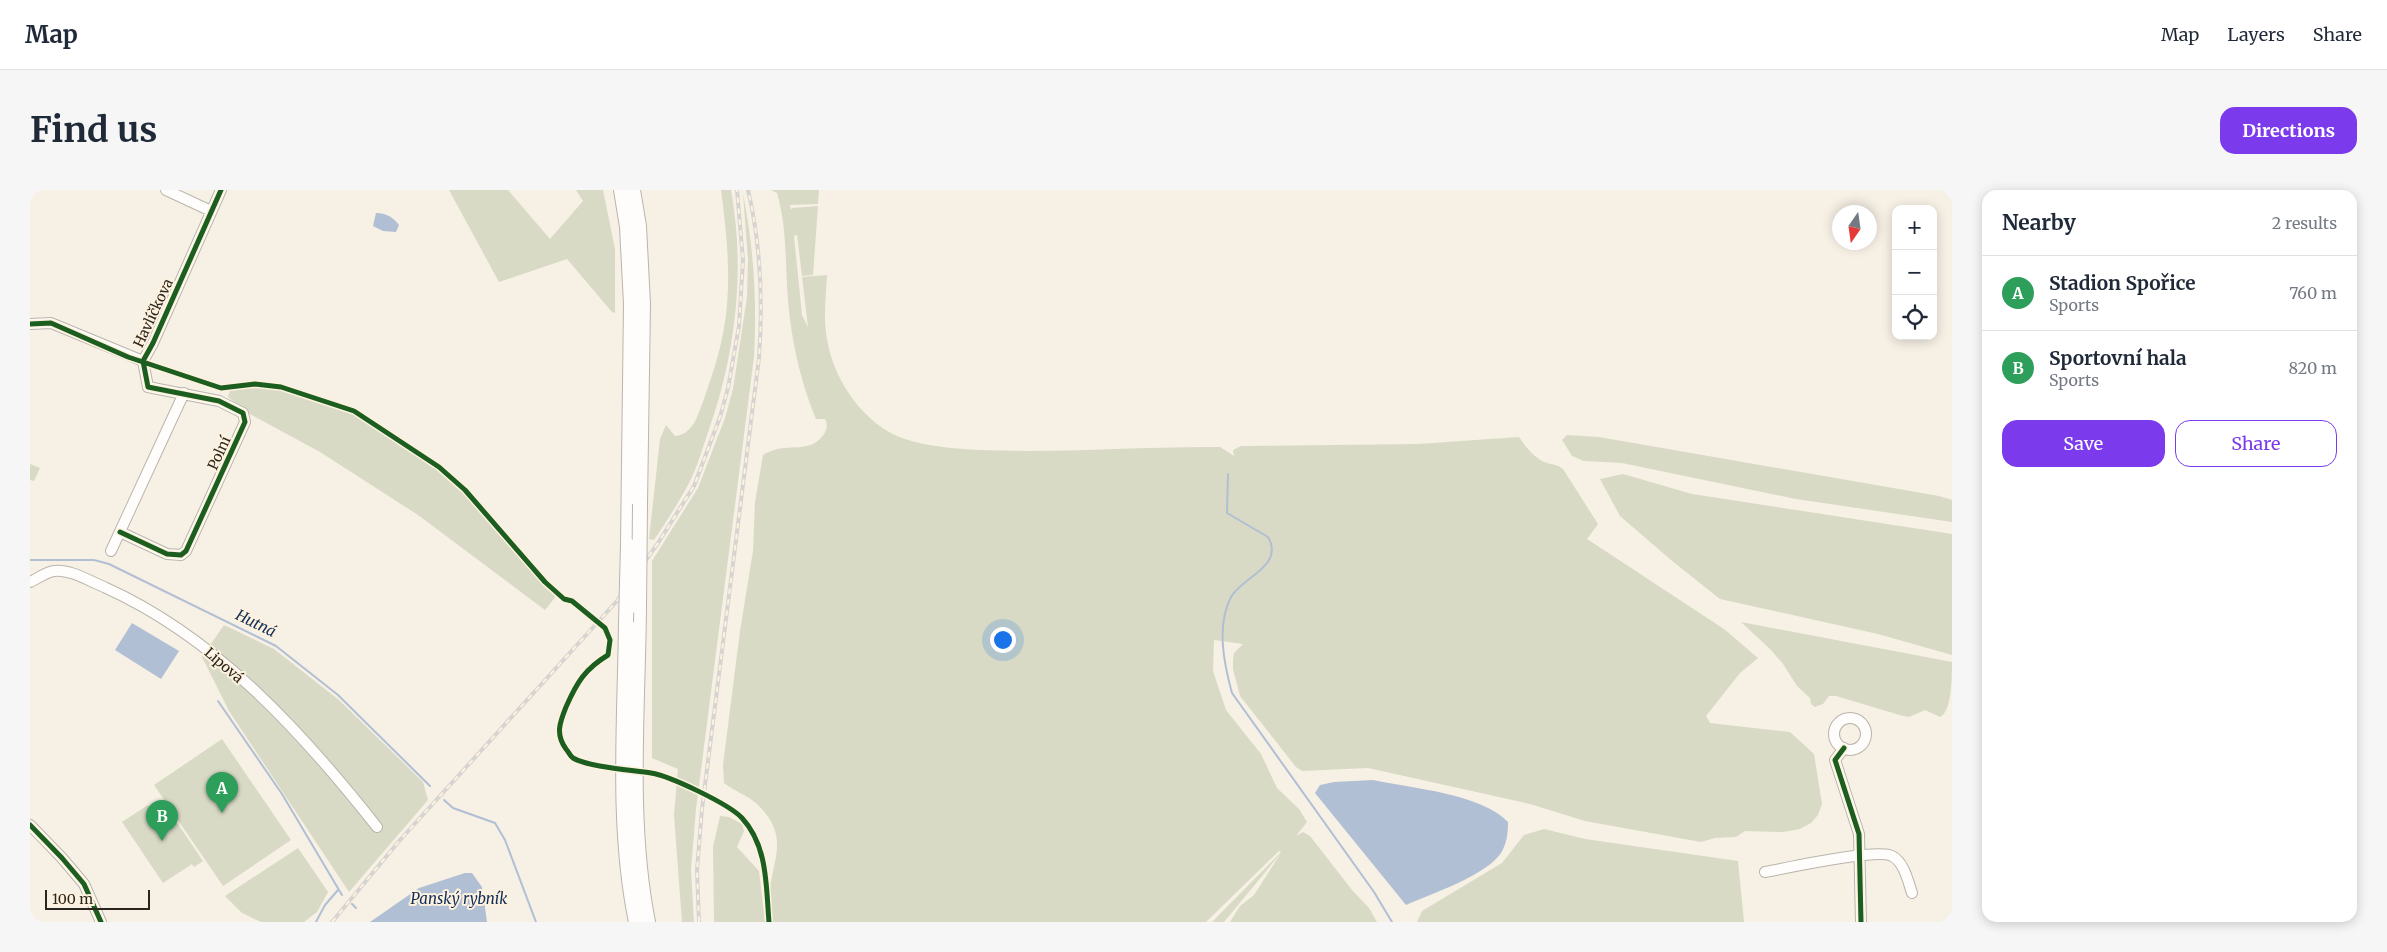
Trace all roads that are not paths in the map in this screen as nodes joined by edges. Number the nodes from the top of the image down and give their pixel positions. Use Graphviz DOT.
graph roads {
  1 [pos="166,190"];
  2 [pos="221,190"];
  3 [pos="621,190"];
  4 [pos="633,190"];
  5 [pos="211,211"];
  6 [pos="30,314"];
  7 [pos="34,323"];
  8 [pos="143,361"];
  9 [pos="184,393"];
  10 [pos="120,532"];
  11 [pos="111,551"];
  12 [pos="30,582"];
  13 [pos="1844,748"];
  14 [pos="30,825"];
  15 [pos="377,826"];
  16 [pos="1860,856"];
  17 [pos="1765,872"];
  18 [pos="1912,893"];
  19 [pos="101,922"];
  20 [pos="636,922"];
  21 [pos="648,922"];
  22 [pos="1861,922"];
  1 -- 5 [label="street"];
  2 -- 5 [label="street, Havlíčkova"];
  3 -- 20 [label="highway, bridge"];
  4 -- 21 [label="highway, bridge"];
  5 -- 8 [label="street, Havlíčkova"];
  6 -- 7 [label="street"];
  7 -- 8 [label="street, Havlíčkova"];
  8 -- 9 [label="street, Polní"];
  9 -- 10 [label="street"];
  9 -- 10 [label="street, Polní"];
  10 -- 11 [label="street"];
  12 -- 15 [label="street, Lipová"];
  13 -- 16 [label="street"];
  14 -- 19 [label="street"];
  16 -- 17 [label="street"];
  16 -- 18 [label="street"];
  16 -- 22 [label="street"];
}
